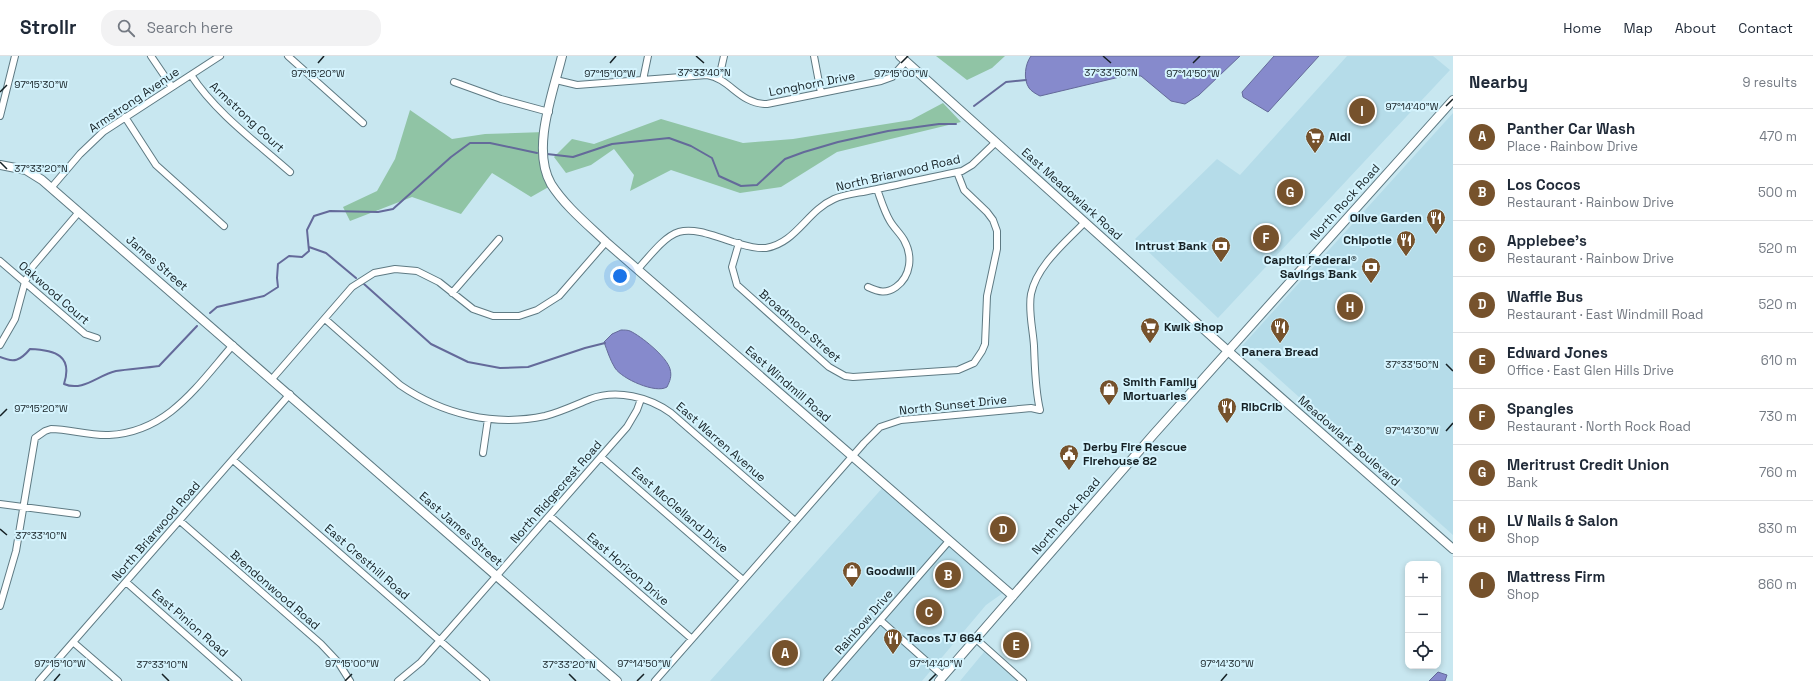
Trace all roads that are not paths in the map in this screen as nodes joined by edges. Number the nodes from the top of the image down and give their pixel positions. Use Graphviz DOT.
graph roads {
  1 [pos="15,56"];
  2 [pos="151,56"];
  3 [pos="220,56"];
  4 [pos="288,56"];
  5 [pos="562,56"];
  6 [pos="648,56"];
  7 [pos="724,56"];
  8 [pos="814,56"];
  9 [pos="903,59"];
  10 [pos="191,75"];
  11 [pos="719,78"];
  12 [pos="556,80"];
  13 [pos="643,80"];
  14 [pos="454,82"];
  15 [pos="172,87"];
  16 [pos="821,93"];
  17 [pos="1453,100"];
  18 [pos="549,112"];
  19 [pos="0,116"];
  20 [pos="125,117"];
  21 [pos="363,123"];
  22 [pos="996,142"];
  23 [pos="0,165"];
  24 [pos="290,172"];
  25 [pos="957,172"];
  26 [pos="51,188"];
  27 [pos="877,189"];
  28 [pos="79,212"];
  29 [pos="1085,222"];
  30 [pos="224,226"];
  31 [pos="499,239"];
  32 [pos="606,242"];
  33 [pos="739,243"];
  34 [pos="0,260"];
  35 [pos="638,269"];
  36 [pos="25,282"];
  37 [pos="868,287"];
  38 [pos="452,293"];
  39 [pos="325,318"];
  40 [pos="97,338"];
  41 [pos="233,344"];
  42 [pos="0,345"];
  43 [pos="1228,351"];
  44 [pos="272,379"];
  45 [pos="290,394"];
  46 [pos="641,399"];
  47 [pos="488,419"];
  48 [pos="483,454"];
  49 [pos="601,457"];
  50 [pos="852,457"];
  51 [pos="233,460"];
  52 [pos="0,504"];
  53 [pos="23,507"];
  54 [pos="77,514"];
  55 [pos="550,516"];
  56 [pos="180,520"];
  57 [pos="795,521"];
  58 [pos="948,541"];
  59 [pos="1453,549"];
  60 [pos="497,576"];
  61 [pos="743,580"];
  62 [pos="126,582"];
  63 [pos="1013,596"];
  64 [pos="0,606"];
  65 [pos="880,620"];
  66 [pos="692,639"];
  67 [pos="976,639"];
  68 [pos="440,641"];
  69 [pos="73,642"];
  70 [pos="941,678"];
  71 [pos="39,681"];
  72 [pos="118,681"];
  73 [pos="238,681"];
  74 [pos="350,681"];
  75 [pos="398,681"];
  76 [pos="486,681"];
  77 [pos="617,681"];
  78 [pos="655,681"];
  79 [pos="827,681"];
  80 [pos="1023,681"];
  1 -- 19 [label="street"];
  2 -- 15 [label="street"];
  3 -- 10 [label="street, Armstrong Avenue"];
  4 -- 21 [label="street"];
  5 -- 12 [label="street, East Windmill Road"];
  6 -- 13 [label="street"];
  7 -- 11 [label="street"];
  8 -- 16 [label="street"];
  9 -- 16 [label="street, Longhorn Drive"];
  9 -- 22 [label="street, East Meadowlark Road"];
  10 -- 15 [label="street, Armstrong Avenue"];
  10 -- 24 [label="street, Armstrong Court"];
  11 -- 13 [label="street"];
  11 -- 16 [label="street, Longhorn Drive"];
  12 -- 13 [label="street"];
  12 -- 18 [label="street, East Windmill Road"];
  14 -- 18 [label="street"];
  15 -- 20 [label="street, Armstrong Avenue"];
  17 -- 43 [label="street, North Rock Road"];
  18 -- 32 [label="street, East Windmill Road"];
  20 -- 26 [label="street, Armstrong Avenue"];
  20 -- 30 [label="street"];
  22 -- 25 [label="street, North Briarwood Road"];
  22 -- 29 [label="street, East Meadowlark Road"];
  23 -- 26 [label="street, James Street"];
  25 -- 27 [label="street, North Briarwood Road"];
  25 -- 33 [label="street, Broadmoor Street"];
  26 -- 28 [label="street, James Street"];
  27 -- 33 [label="street, North Briarwood Road"];
  27 -- 37 [label="street"];
  28 -- 36 [label="street"];
  28 -- 41 [label="street, James Street"];
  29 -- 43 [label="street, East Meadowlark Road"];
  29 -- 50 [label="street, North Sunset Drive"];
  31 -- 38 [label="street"];
  32 -- 35 [label="street, East Windmill Road"];
  32 -- 38 [label="street"];
  33 -- 35 [label="street, North Briarwood Road"];
  34 -- 36 [label="street, Oakwood Court"];
  35 -- 50 [label="street, East Windmill Road"];
  36 -- 40 [label="street, Oakwood Court"];
  36 -- 42 [label="street"];
  38 -- 39 [label="street"];
  39 -- 44 [label="street"];
  39 -- 47 [label="street, East Warren Avenue"];
  41 -- 44 [label="street, James Street"];
  41 -- 53 [label="street"];
  43 -- 59 [label="street, Meadowlark Boulevard"];
  43 -- 63 [label="street, North Rock Road"];
  44 -- 45 [label="street, James Street"];
  45 -- 51 [label="street, North Briarwood Road"];
  45 -- 60 [label="street, East James Street"];
  46 -- 47 [label="street, East Warren Avenue"];
  46 -- 49 [label="street, North Ridgecrest Road"];
  46 -- 57 [label="street, East Warren Avenue"];
  47 -- 48 [label="street"];
  49 -- 55 [label="street, North Ridgecrest Road"];
  49 -- 61 [label="street, East McClelland Drive"];
  50 -- 57 [label="street, North Sunset Drive"];
  50 -- 58 [label="street, East Windmill Road"];
  51 -- 56 [label="street, North Briarwood Road"];
  51 -- 68 [label="street, East Cresthill Road"];
  52 -- 53 [label="street"];
  53 -- 54 [label="street"];
  53 -- 64 [label="street"];
  55 -- 60 [label="street, North Ridgecrest Road"];
  55 -- 66 [label="street, East Horizon Drive"];
  56 -- 62 [label="street, North Briarwood Road"];
  56 -- 74 [label="street, Brendonwood Road"];
  57 -- 61 [label="street, North Sunset Drive"];
  58 -- 63 [label="street, East Windmill Road"];
  58 -- 65 [label="street, Rainbow Drive"];
  60 -- 68 [label="street, North Ridgecrest Road"];
  60 -- 77 [label="street, East James Street"];
  61 -- 66 [label="street, North Sunset Drive"];
  62 -- 69 [label="street, North Briarwood Road"];
  62 -- 73 [label="street, East Pinion Road"];
  63 -- 67 [label="street, North Rock Road"];
  65 -- 70 [label="street"];
  65 -- 79 [label="street, Rainbow Drive"];
  66 -- 78 [label="street, North Sunset Drive"];
  67 -- 70 [label="street, North Rock Road"];
  67 -- 80 [label="street"];
  68 -- 75 [label="street, North Ridgecrest Road"];
  68 -- 76 [label="street, East Cresthill Road"];
  69 -- 71 [label="street, North Briarwood Road"];
  69 -- 72 [label="street"];
}
